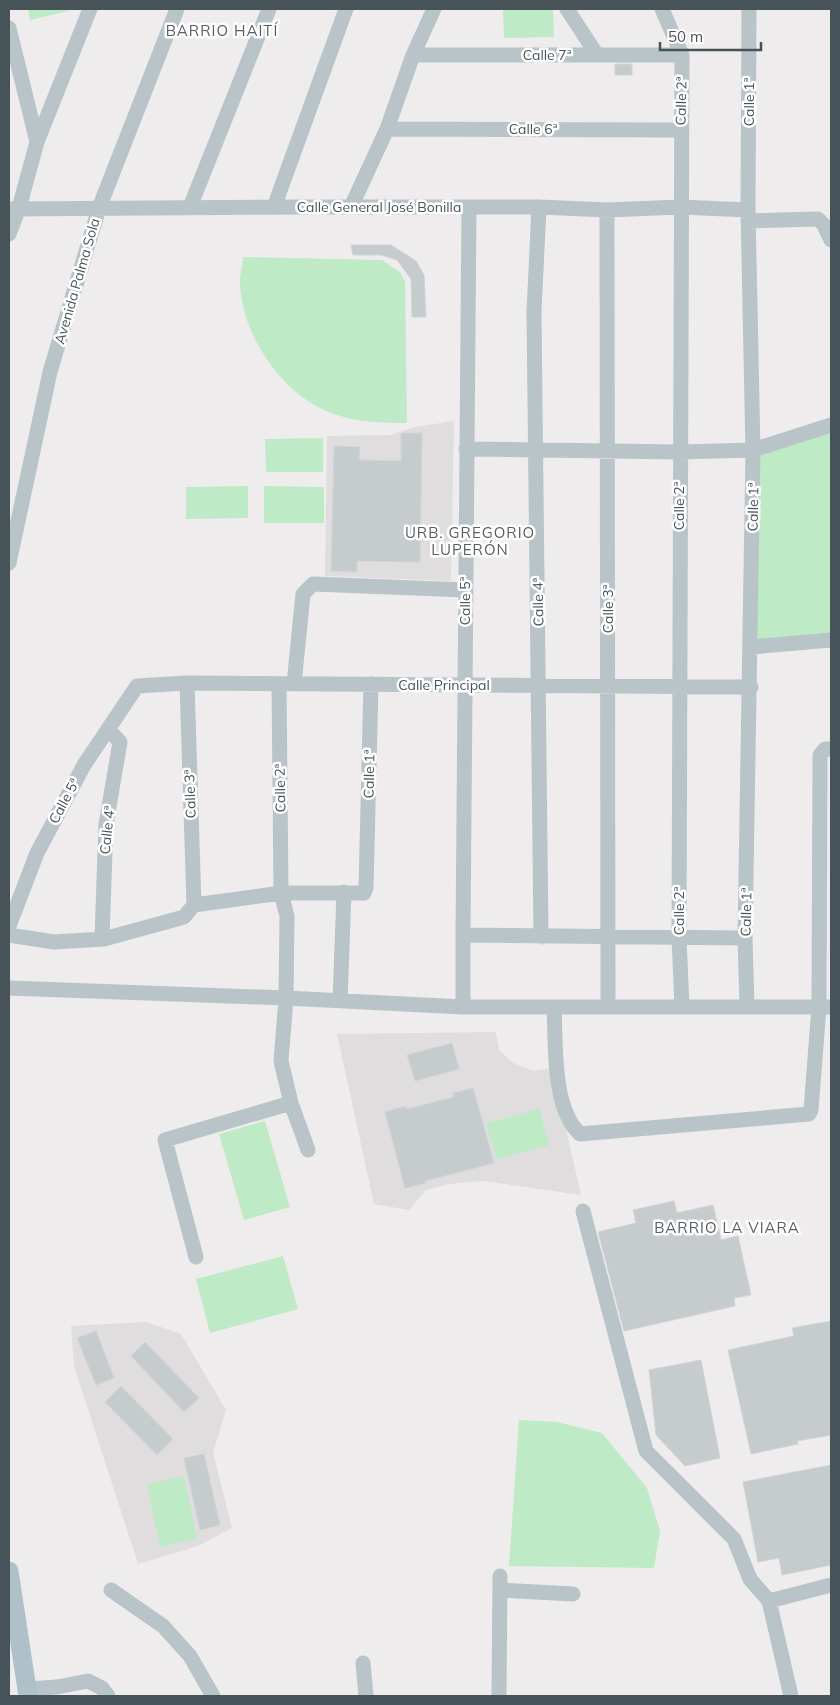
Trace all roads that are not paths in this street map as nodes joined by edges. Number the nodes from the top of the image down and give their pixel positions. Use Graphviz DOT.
graph roads {
  1 [pos="90,9"];
  2 [pos="177,9"];
  3 [pos="269,9"];
  4 [pos="346,9"];
  5 [pos="434,9"];
  6 [pos="567,9"];
  7 [pos="662,9"];
  8 [pos="749,9"];
  9 [pos="9,28"];
  10 [pos="413,54"];
  11 [pos="597,55"];
  12 [pos="682,55"];
  13 [pos="387,129"];
  14 [pos="680,130"];
  15 [pos="37,142"];
  16 [pos="190,207"];
  17 [pos="274,207"];
  18 [pos="351,207"];
  19 [pos="469,207"];
  20 [pos="539,207"];
  21 [pos="680,207"];
  22 [pos="14,208"];
  23 [pos="99,208"];
  24 [pos="607,210"];
  25 [pos="748,215"];
  26 [pos="9,234"];
  27 [pos="831,240"];
  28 [pos="831,425"];
  29 [pos="466,449"];
  30 [pos="536,450"];
  31 [pos="753,450"];
  32 [pos="608,451"];
  33 [pos="679,452"];
  34 [pos="9,563"];
  35 [pos="465,590"];
  36 [pos="831,640"];
  37 [pos="751,648"];
  38 [pos="187,683"];
  39 [pos="279,684"];
  40 [pos="294,684"];
  41 [pos="371,684"];
  42 [pos="465,685"];
  43 [pos="137,686"];
  44 [pos="539,686"];
  45 [pos="608,686"];
  46 [pos="679,687"];
  47 [pos="751,687"];
  48 [pos="108,729"];
  49 [pos="826,750"];
  50 [pos="344,892"];
  51 [pos="281,893"];
  52 [pos="194,904"];
  53 [pos="9,926"];
  54 [pos="9,935"];
  55 [pos="463,935"];
  56 [pos="541,937"];
  57 [pos="608,937"];
  58 [pos="102,938"];
  59 [pos="679,938"];
  60 [pos="746,938"];
  61 [pos="9,988"];
  62 [pos="286,998"];
  63 [pos="340,1001"];
  64 [pos="747,1006"];
  65 [pos="463,1007"];
  66 [pos="682,1007"];
  67 [pos="825,1007"];
  68 [pos="554,1008"];
  69 [pos="608,1008"];
  70 [pos="291,1102"];
  71 [pos="308,1150"];
  72 [pos="583,1211"];
  73 [pos="196,1257"];
  74 [pos="9,1571"];
  75 [pos="831,1586"];
  76 [pos="111,1590"];
  77 [pos="573,1594"];
  78 [pos="769,1601"];
  79 [pos="363,1663"];
  80 [pos="61,1692"];
  81 [pos="28,1694"];
  82 [pos="108,1696"];
  83 [pos="213,1696"];
  84 [pos="366,1696"];
  85 [pos="499,1696"];
  86 [pos="791,1696"];
  1 -- 15 [label="street"];
  2 -- 23 [label="street, Avenida Palma Sola"];
  3 -- 16 [label="street"];
  4 -- 17 [label="street"];
  5 -- 10 [label="street"];
  6 -- 11 [label="street"];
  7 -- 12 [label="street, Calle 2ª"];
  8 -- 25 [label="street, Calle 1ª"];
  9 -- 15 [label="street"];
  10 -- 11 [label="street, Calle 7ª"];
  10 -- 13 [label="street"];
  11 -- 12 [label="street, Calle 7ª"];
  12 -- 14 [label="street, Calle 2ª"];
  13 -- 14 [label="street, Calle 6ª"];
  13 -- 18 [label="street"];
  14 -- 21 [label="street, Calle 2ª"];
  15 -- 22 [label="street"];
  16 -- 17 [label="street, Calle General José Bonilla"];
  16 -- 23 [label="street, Calle General José Bonilla"];
  17 -- 18 [label="street, Calle General José Bonilla"];
  18 -- 19 [label="street, Calle General José Bonilla"];
  19 -- 20 [label="street, Calle General José Bonilla"];
  19 -- 29 [label="street, Calle 5ª"];
  20 -- 24 [label="street, Calle General José Bonilla"];
  20 -- 30 [label="street, Calle 4ª"];
  21 -- 24 [label="street, Calle General José Bonilla"];
  21 -- 25 [label="street, Calle General José Bonilla"];
  21 -- 33 [label="street, Calle 2ª"];
  22 -- 23 [label="street, Calle General José Bonilla"];
  22 -- 26 [label="street"];
  23 -- 34 [label="street, Avenida Palma Sola"];
  24 -- 32 [label="street, Calle 3ª"];
  25 -- 27 [label="street, Calle General José Bonilla"];
  25 -- 31 [label="street, Calle 1ª"];
  28 -- 31 [label="street"];
  29 -- 30 [label="street"];
  29 -- 35 [label="street, Calle 5ª"];
  30 -- 32 [label="street"];
  30 -- 44 [label="street, Calle 4ª"];
  31 -- 33 [label="street"];
  31 -- 37 [label="street, Calle 1ª"];
  32 -- 33 [label="street"];
  32 -- 45 [label="street, Calle 3ª"];
  33 -- 46 [label="street, Calle 2ª"];
  35 -- 40 [label="street"];
  35 -- 42 [label="street, Calle 5ª"];
  36 -- 37 [label="street"];
  37 -- 47 [label="street, Calle 1ª"];
  38 -- 39 [label="street, Calle Principal"];
  38 -- 43 [label="street, Calle Principal"];
  38 -- 52 [label="street, Calle 3ª"];
  39 -- 40 [label="street, Calle Principal"];
  39 -- 51 [label="street, Calle 2ª"];
  40 -- 41 [label="street, Calle Principal"];
  41 -- 42 [label="street, Calle Principal"];
  41 -- 50 [label="street, Calle 1ª"];
  42 -- 44 [label="street, Calle Principal"];
  42 -- 55 [label="street, Calle 5ª"];
  43 -- 48 [label="street, Calle 5ª"];
  44 -- 45 [label="street, Calle Principal"];
  44 -- 56 [label="street, Calle 4ª"];
  45 -- 46 [label="street, Calle Principal"];
  45 -- 57 [label="street, Calle 3ª"];
  46 -- 47 [label="street, Calle Principal"];
  46 -- 59 [label="street, Calle 2ª"];
  47 -- 60 [label="street, Calle 1ª"];
  48 -- 53 [label="street, Calle 5ª"];
  48 -- 58 [label="street, Calle 4ª"];
  49 -- 67 [label="street"];
  50 -- 51 [label="street"];
  50 -- 63 [label="street"];
  51 -- 52 [label="street"];
  51 -- 62 [label="street, Calle 2ª"];
  52 -- 58 [label="street"];
  54 -- 58 [label="street"];
  55 -- 56 [label="street"];
  55 -- 65 [label="street, Calle 5ª"];
  56 -- 57 [label="street"];
  57 -- 59 [label="street"];
  57 -- 69 [label="street, Calle 3ª"];
  59 -- 60 [label="street"];
  59 -- 66 [label="street, Calle 2ª"];
  60 -- 64 [label="street, Calle 1ª"];
  61 -- 62 [label="street"];
  62 -- 63 [label="street"];
  62 -- 70 [label="street, Calle 2ª"];
  63 -- 65 [label="street"];
  64 -- 66 [label="street"];
  64 -- 67 [label="street"];
  65 -- 68 [label="street"];
  66 -- 69 [label="street"];
  67 -- 68 [label="street"];
  68 -- 69 [label="street"];
  70 -- 71 [label="street, Calle 2ª"];
  70 -- 73 [label="street"];
  72 -- 78 [label="street"];
  74 -- 81 [label="main road"];
  75 -- 78 [label="street"];
  76 -- 83 [label="street"];
  77 -- 85 [label="street"];
  78 -- 86 [label="street"];
  79 -- 84 [label="street"];
  80 -- 81 [label="street"];
  80 -- 82 [label="street"];
}
